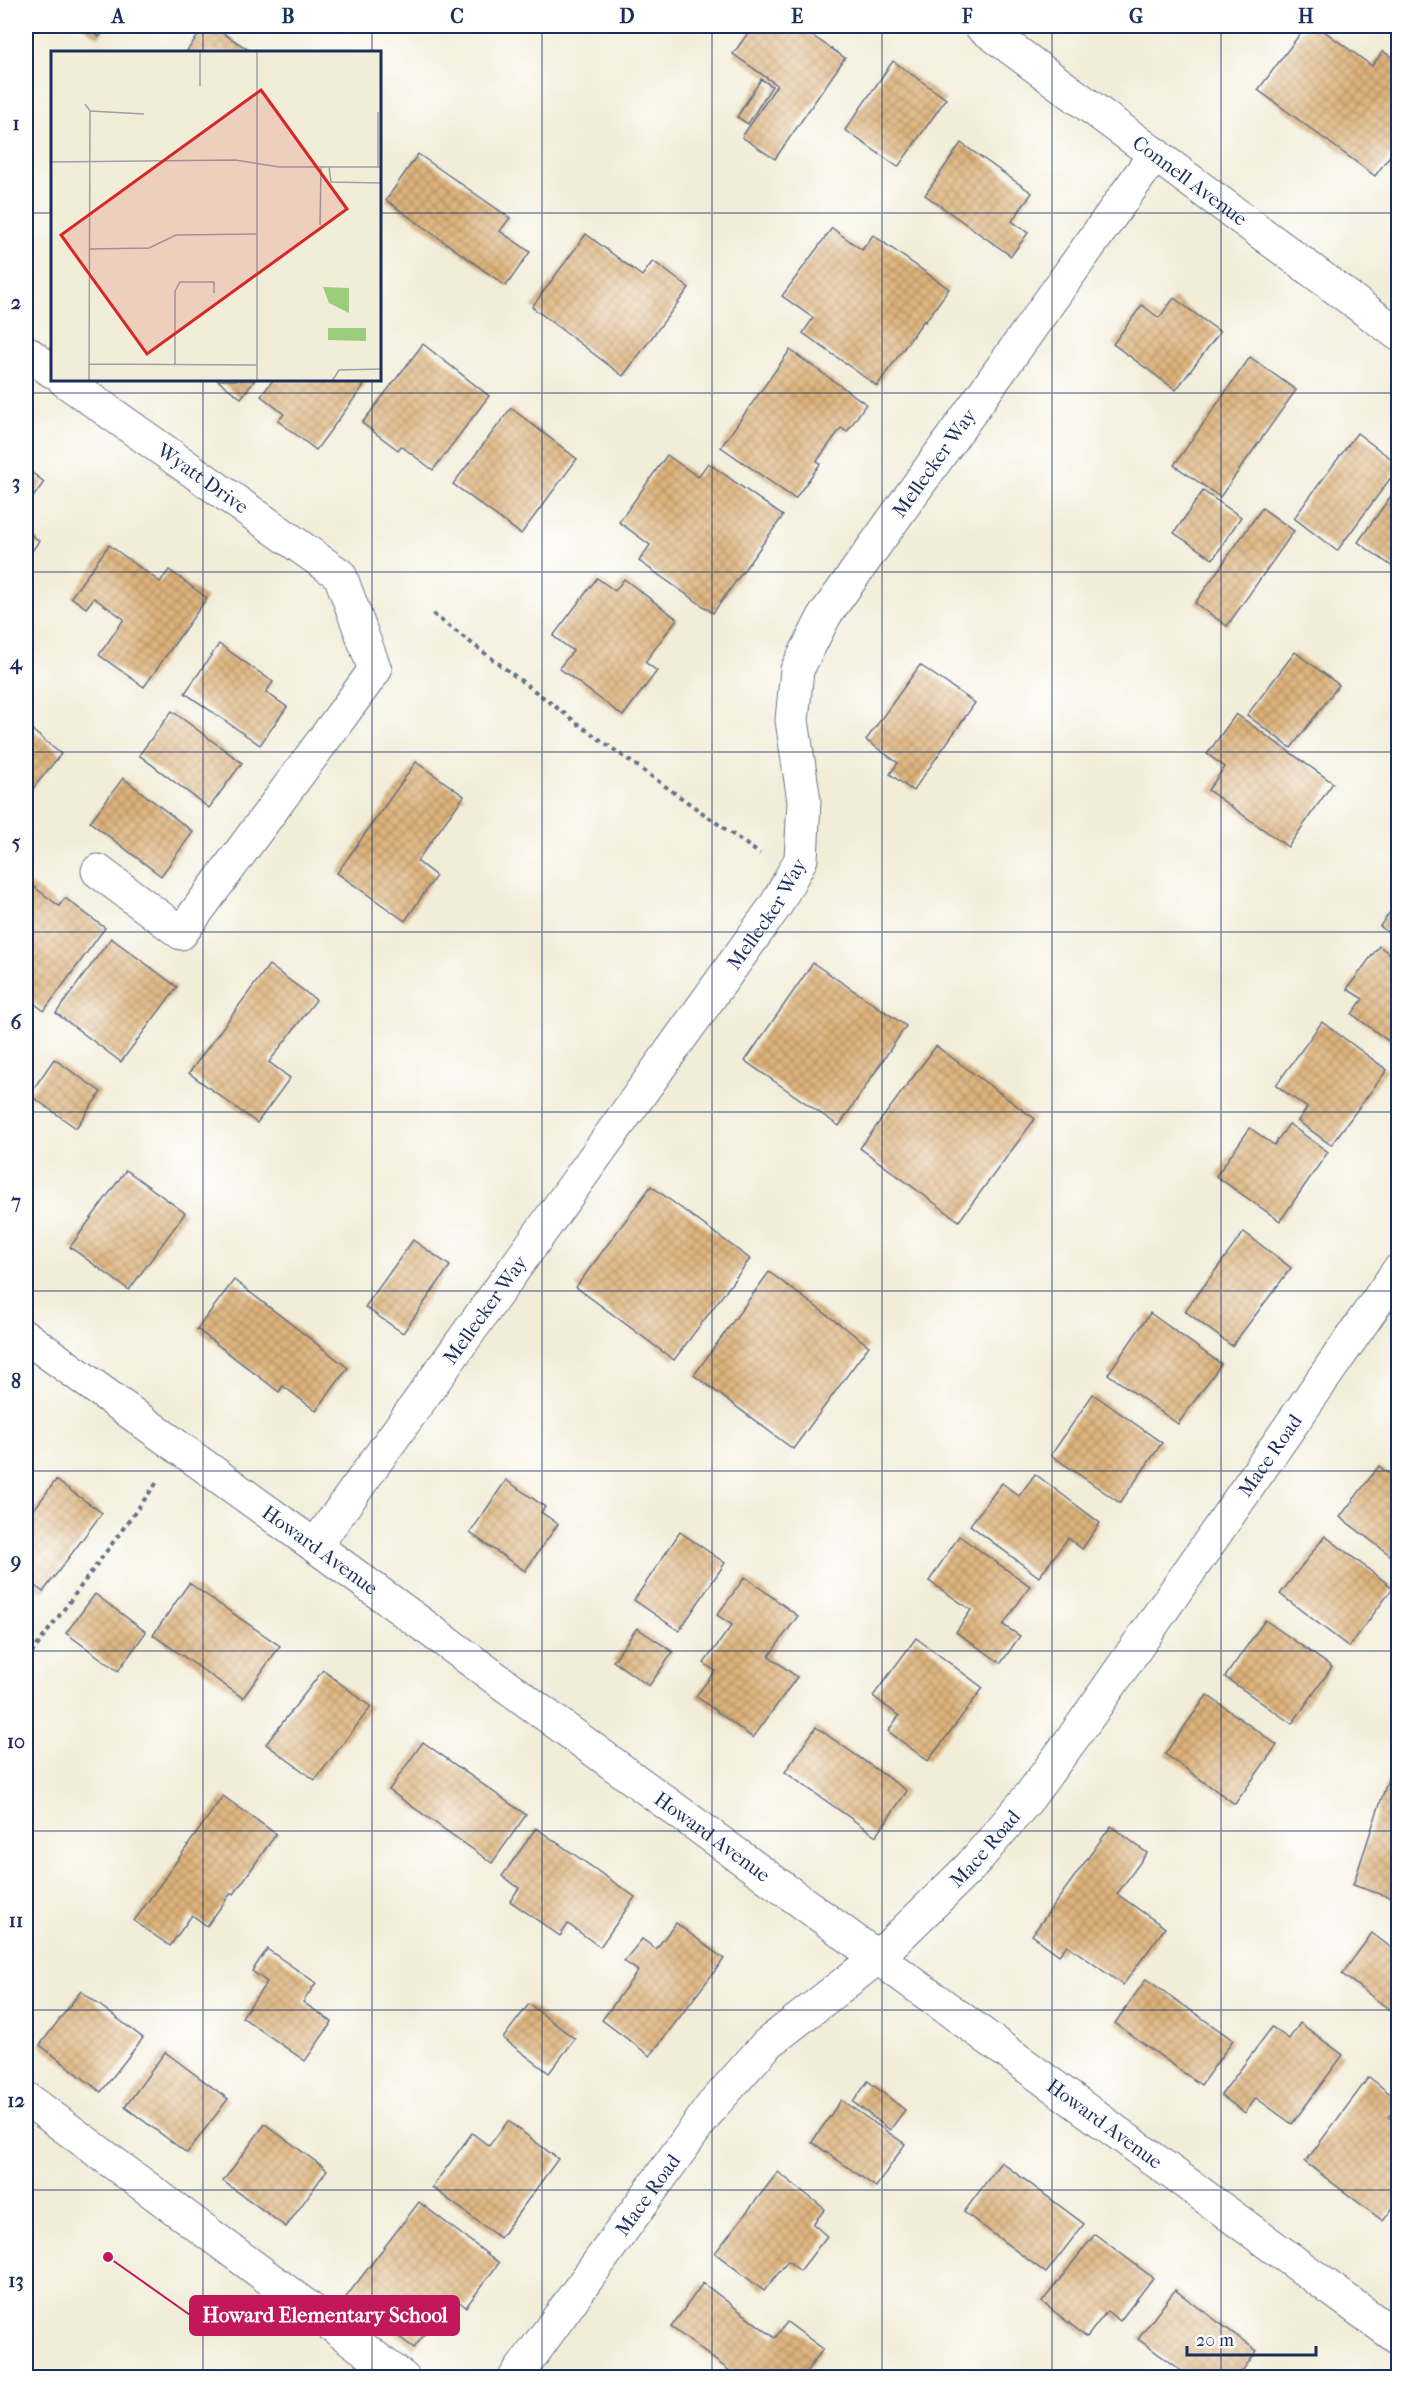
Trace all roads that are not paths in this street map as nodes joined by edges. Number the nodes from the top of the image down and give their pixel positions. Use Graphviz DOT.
graph roads {
  1 [pos="981,26"];
  2 [pos="1155,154"];
  3 [pos="1398,334"];
  4 [pos="26,352"];
  5 [pos="51,370"];
  6 [pos="65,381"];
  7 [pos="98,871"];
  8 [pos="1398,1271"];
  9 [pos="26,1337"];
  10 [pos="315,1546"];
  11 [pos="878,1958"];
  12 [pos="26,2098"];
  13 [pos="1398,2338"];
  14 [pos="403,2378"];
  15 [pos="516,2378"];
  1 -- 2 [label="street, Connell Avenue"];
  2 -- 3 [label="street, Connell Avenue"];
  2 -- 10 [label="street, Mellecker Way"];
  4 -- 5 [label="street"];
  6 -- 7 [label="street, Wyatt Drive"];
  8 -- 11 [label="street, Mace Road"];
  9 -- 10 [label="street, Howard Avenue"];
  10 -- 11 [label="street, Howard Avenue"];
  11 -- 13 [label="street, Howard Avenue"];
  11 -- 15 [label="street, Mace Road"];
  12 -- 14 [label="street"];
}
